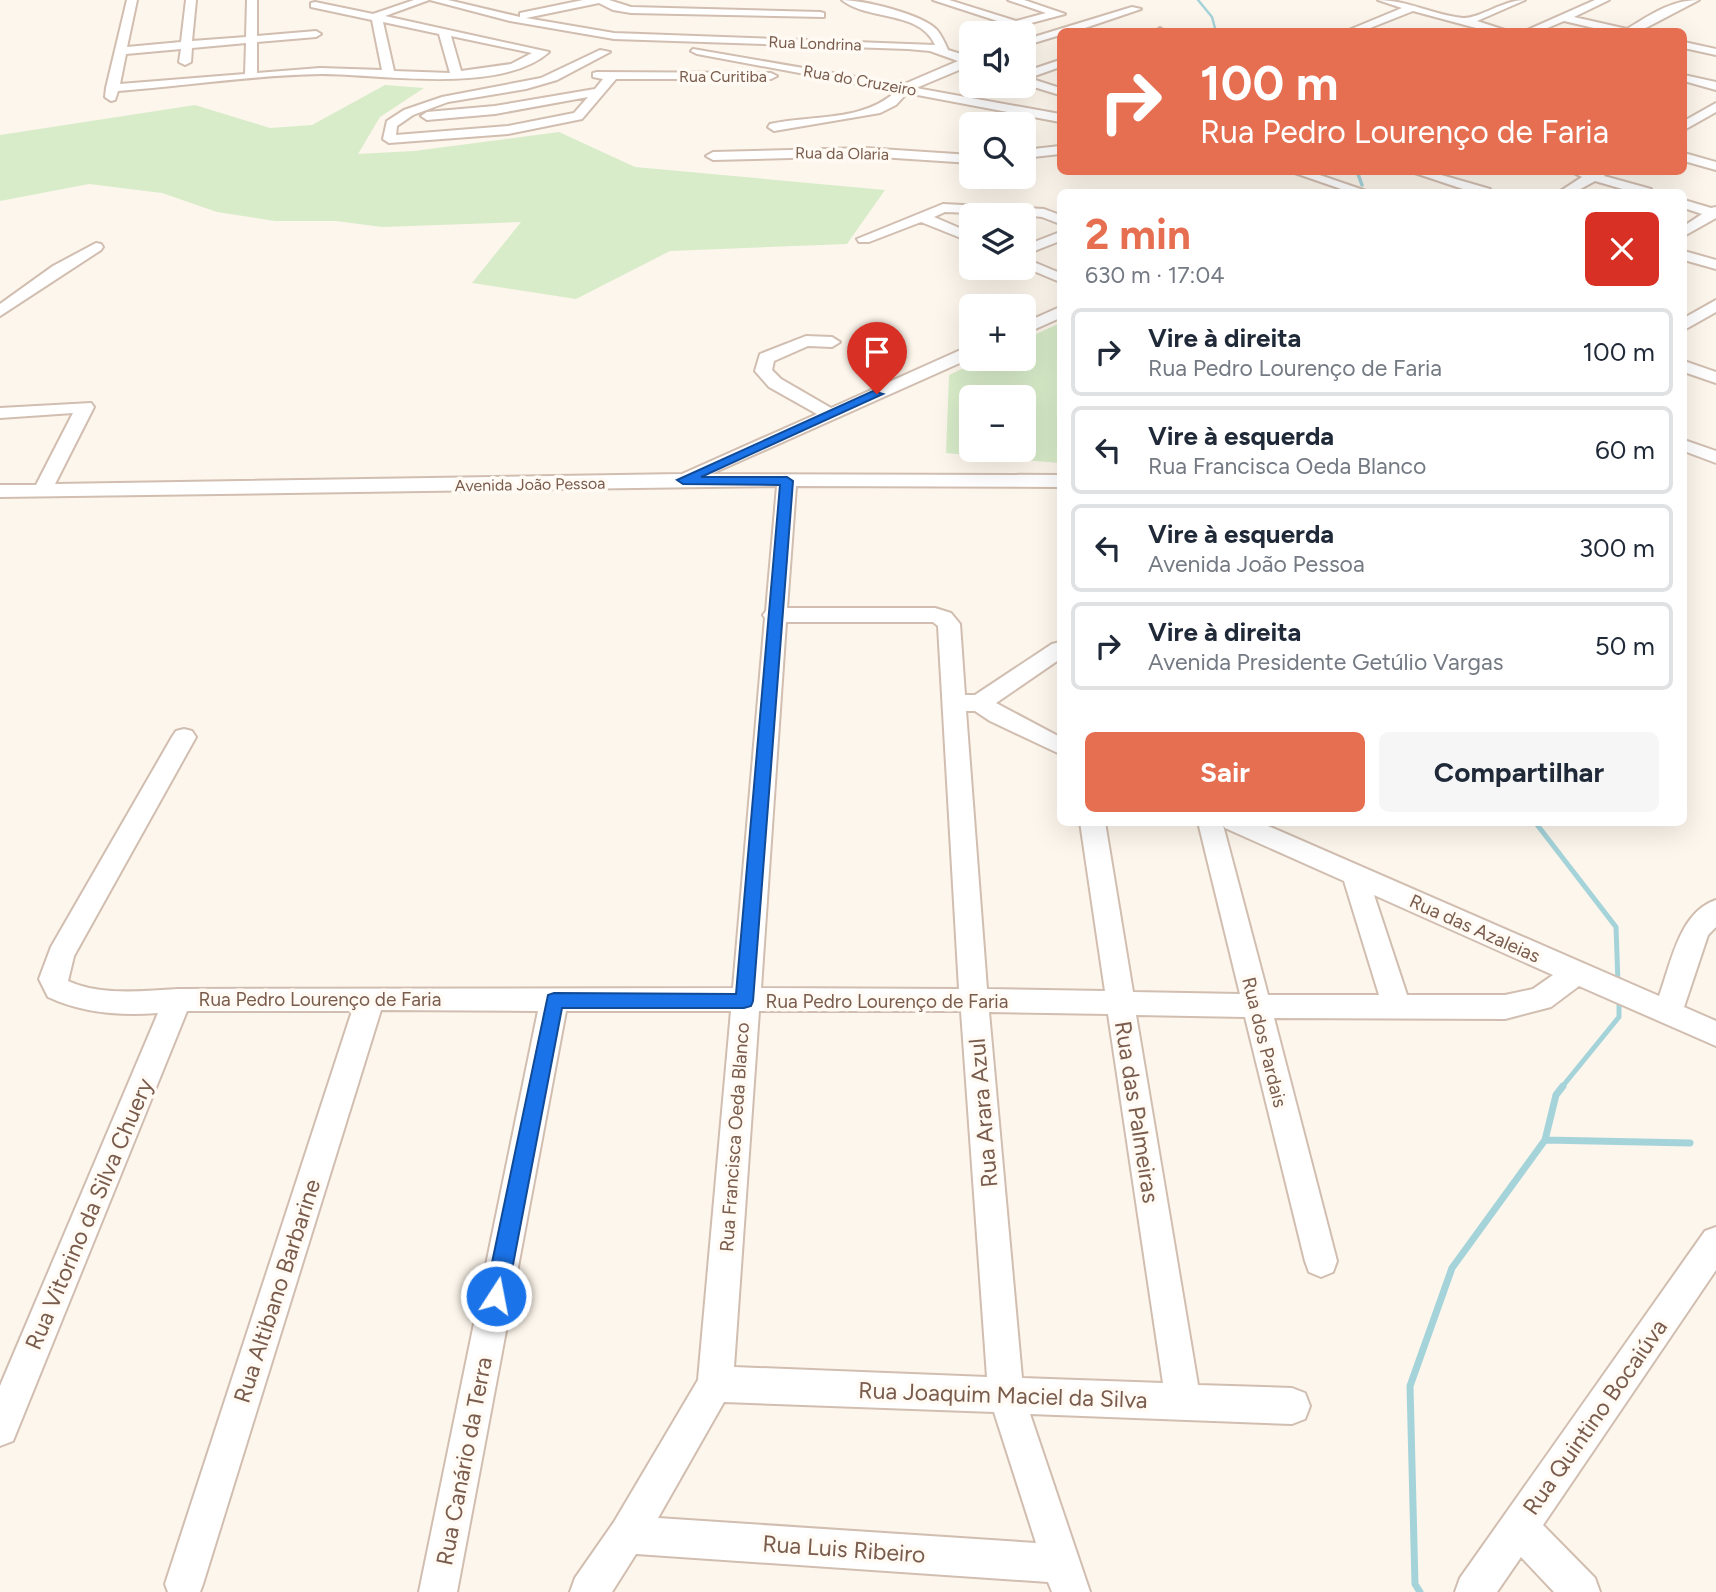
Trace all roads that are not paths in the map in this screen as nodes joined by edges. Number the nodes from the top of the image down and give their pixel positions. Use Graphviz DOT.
graph roads {
  1 [pos="132,0"];
  2 [pos="191,0"];
  3 [pos="252,0"];
  4 [pos="424,0"];
  5 [pos="435,0"];
  6 [pos="599,0"];
  7 [pos="699,0"];
  8 [pos="763,0"];
  9 [pos="826,0"];
  10 [pos="847,0"];
  11 [pos="889,0"];
  12 [pos="938,0"];
  13 [pos="1013,0"];
  14 [pos="1382,0"];
  15 [pos="1432,0"];
  16 [pos="1520,0"];
  17 [pos="1604,0"];
  18 [pos="1695,0"];
  19 [pos="1654,2"];
  20 [pos="494,3"];
  21 [pos="1673,6"];
  22 [pos="1413,7"];
  23 [pos="468,8"];
  24 [pos="1136,9"];
  25 [pos="692,12"];
  26 [pos="757,13"];
  27 [pos="882,13"];
  28 [pos="1058,13"];
  29 [pos="316,16"];
  30 [pos="376,16"];
  31 [pos="1562,17"];
  32 [pos="510,18"];
  33 [pos="1468,21"];
  34 [pos="1089,23"];
  35 [pos="1072,28"];
  36 [pos="1105,28"];
  37 [pos="1358,28"];
  38 [pos="1452,28"];
  39 [pos="1492,28"];
  40 [pos="1537,28"];
  41 [pos="1610,28"];
  42 [pos="1635,28"];
  43 [pos="816,29"];
  44 [pos="444,32"];
  45 [pos="1057,32"];
  46 [pos="461,36"];
  47 [pos="660,38"];
  48 [pos="1036,38"];
  49 [pos="699,39"];
  50 [pos="253,40"];
  51 [pos="186,45"];
  52 [pos="1036,45"];
  53 [pos="1687,46"];
  54 [pos="317,47"];
  55 [pos="1049,49"];
  56 [pos="688,50"];
  57 [pos="937,50"];
  58 [pos="120,51"];
  59 [pos="604,52"];
  60 [pos="1716,52"];
  61 [pos="959,57"];
  62 [pos="1057,65"];
  63 [pos="959,66"];
  64 [pos="562,72"];
  65 [pos="1036,73"];
  66 [pos="251,76"];
  67 [pos="389,76"];
  68 [pos="834,76"];
  69 [pos="452,77"];
  70 [pos="611,77"];
  71 [pos="1687,79"];
  72 [pos="1036,83"];
  73 [pos="1716,86"];
  74 [pos="182,87"];
  75 [pos="906,88"];
  76 [pos="1057,91"];
  77 [pos="596,92"];
  78 [pos="462,94"];
  79 [pos="1716,107"];
  80 [pos="401,116"];
  81 [pos="1057,117"];
  82 [pos="1690,117"];
  83 [pos="1716,124"];
  84 [pos="774,127"];
  85 [pos="1057,150"];
  86 [pos="1036,153"];
  87 [pos="713,156"];
  88 [pos="959,158"];
  89 [pos="1687,158"];
  90 [pos="1716,166"];
  91 [pos="1308,175"];
  92 [pos="1428,175"];
  93 [pos="1474,175"];
  94 [pos="1596,175"];
  95 [pos="1601,175"];
  96 [pos="1457,184"];
  97 [pos="1342,186"];
  98 [pos="1335,189"];
  99 [pos="1352,189"];
  100 [pos="1445,189"];
  101 [pos="1474,189"];
  102 [pos="1571,189"];
  103 [pos="1639,189"];
  104 [pos="1687,205"];
  105 [pos="1715,212"];
  106 [pos="920,216"];
  107 [pos="1057,219"];
  108 [pos="1687,230"];
  109 [pos="959,233"];
  110 [pos="1057,237"];
  111 [pos="864,239"];
  112 [pos="1036,246"];
  113 [pos="96,247"];
  114 [pos="1687,256"];
  115 [pos="1716,265"];
  116 [pos="1036,267"];
  117 [pos="1057,277"];
  118 [pos="1693,302"];
  119 [pos="1715,308"];
  120 [pos="0,311"];
  121 [pos="1057,313"];
  122 [pos="1036,323"];
  123 [pos="1687,323"];
  124 [pos="832,342"];
  125 [pos="959,357"];
  126 [pos="1687,367"];
  127 [pos="1716,378"];
  128 [pos="0,413"];
  129 [pos="831,415"];
  130 [pos="1687,445"];
  131 [pos="1716,457"];
  132 [pos="683,480"];
  133 [pos="787,481"];
  134 [pos="1057,481"];
  135 [pos="42,491"];
  136 [pos="0,492"];
  137 [pos="774,615"];
  138 [pos="1057,651"];
  139 [pos="968,703"];
  140 [pos="184,737"];
  141 [pos="1057,745"];
  142 [pos="1093,826"];
  143 [pos="1211,826"];
  144 [pos="1243,826"];
  145 [pos="1355,876"];
  146 [pos="1716,910"];
  147 [pos="1585,977"];
  148 [pos="370,999"];
  149 [pos="177,1000"];
  150 [pos="554,1000"];
  151 [pos="974,1000"];
  152 [pos="744,1001"];
  153 [pos="1120,1004"];
  154 [pos="1396,1005"];
  155 [pos="1256,1006"];
  156 [pos="1668,1012"];
  157 [pos="1716,1034"];
  158 [pos="1716,1242"];
  159 [pos="1321,1261"];
  160 [pos="715,1384"];
  161 [pos="1006,1395"];
  162 [pos="1183,1402"];
  163 [pos="1292,1406"];
  164 [pos="0,1427"];
  165 [pos="1519,1527"];
  166 [pos="627,1535"];
  167 [pos="1067,1578"];
  168 [pos="184,1584"];
  169 [pos="1474,1591"];
  170 [pos="438,1592"];
  171 [pos="589,1592"];
  172 [pos="1581,1592"];
  1 -- 58 [label="street"];
  2 -- 51 [label="street"];
  3 -- 50 [label="street"];
  4 -- 30 [label="street"];
  5 -- 23 [label="street"];
  6 -- 25 [label="street"];
  6 -- 32 [label="street"];
  7 -- 25 [label="street"];
  8 -- 26 [label="street"];
  9 -- 43 [label="street"];
  10 -- 27 [label="street"];
  11 -- 27 [label="street"];
  12 -- 28 [label="street"];
  13 -- 28 [label="street"];
  14 -- 22 [label="street"];
  15 -- 22 [label="street"];
  16 -- 33 [label="street"];
  17 -- 31 [label="street"];
  18 -- 21 [label="street"];
  19 -- 21 [label="street"];
  20 -- 23 [label="street"];
  21 -- 42 [label="street"];
  22 -- 33 [label="street"];
  22 -- 37 [label="street"];
  23 -- 32 [label="street"];
  24 -- 34 [label="street"];
  25 -- 26 [label="street"];
  26 -- 43 [label="street"];
  27 -- 57 [label="street"];
  28 -- 34 [label="street"];
  29 -- 30 [label="street"];
  29 -- 50 [label="street"];
  29 -- 54 [label="street"];
  30 -- 44 [label="street"];
  30 -- 67 [label="street"];
  31 -- 40 [label="street"];
  31 -- 41 [label="street"];
  32 -- 46 [label="street"];
  32 -- 47 [label="street, Rua Londrina"];
  33 -- 38 [label="street"];
  33 -- 39 [label="street"];
  34 -- 35 [label="street"];
  34 -- 36 [label="street"];
  43 -- 49 [label="street, Rua Londrina"];
  43 -- 57 [label="street, Rua Londrina"];
  44 -- 46 [label="street"];
  44 -- 69 [label="street"];
  45 -- 48 [label="street"];
  46 -- 69 [label="street"];
  47 -- 49 [label="street, Rua Londrina"];
  47 -- 56 [label="street, Rua do Cruzeiro"];
  49 -- 56 [label="street"];
  50 -- 51 [label="street"];
  50 -- 66 [label="street"];
  51 -- 58 [label="street"];
  51 -- 74 [label="street"];
  52 -- 55 [label="street"];
  53 -- 60 [label="street"];
  56 -- 68 [label="street, Rua do Cruzeiro"];
  57 -- 61 [label="street"];
  58 -- 74 [label="street"];
  59 -- 64 [label="street"];
  62 -- 65 [label="street"];
  63 -- 75 [label="street"];
  64 -- 70 [label="street, Rua Curitiba"];
  64 -- 78 [label="street"];
  66 -- 67 [label="street"];
  66 -- 74 [label="street"];
  67 -- 69 [label="street"];
  68 -- 70 [label="street, Rua Curitiba"];
  68 -- 75 [label="street, Rua do Cruzeiro"];
  69 -- 78 [label="street"];
  70 -- 77 [label="street"];
  71 -- 73 [label="street"];
  72 -- 76 [label="street"];
  75 -- 81 [label="street, Rua do Cruzeiro"];
  75 -- 84 [label="street"];
  77 -- 80 [label="street"];
  77 -- 80 [label="street"];
  78 -- 80 [label="street"];
  79 -- 82 [label="street"];
  82 -- 83 [label="street"];
  85 -- 86 [label="street"];
  87 -- 88 [label="street, Rua da Olaria"];
  89 -- 90 [label="street"];
  91 -- 97 [label="street"];
  92 -- 96 [label="street"];
  93 -- 96 [label="street"];
  94 -- 102 [label="street"];
  95 -- 103 [label="street"];
  96 -- 100 [label="street"];
  96 -- 101 [label="street"];
  97 -- 98 [label="street"];
  97 -- 99 [label="street"];
  104 -- 105 [label="street"];
  105 -- 108 [label="street"];
  106 -- 107 [label="street"];
  106 -- 109 [label="street"];
  106 -- 111 [label="street"];
  110 -- 112 [label="street"];
  113 -- 120 [label="street"];
  114 -- 115 [label="street"];
  116 -- 117 [label="street"];
  118 -- 119 [label="street"];
  119 -- 123 [label="street"];
  121 -- 122 [label="street"];
  124 -- 129 [label="street"];
  125 -- 129 [label="street"];
  126 -- 127 [label="street"];
  128 -- 135 [label="street"];
  129 -- 132 [label="street"];
  130 -- 131 [label="street"];
  132 -- 133 [label="street, Avenida João Pessoa"];
  132 -- 135 [label="street, Avenida João Pessoa"];
  133 -- 134 [label="street, Avenida João Pessoa"];
  133 -- 137 [label="street, Rua Francisca Oeda Blanco"];
  135 -- 136 [label="street, Avenida João Pessoa"];
  137 -- 139 [label="street, Rua Arara Azul"];
  137 -- 152 [label="street, Rua Francisca Oeda Blanco"];
  138 -- 139 [label="street"];
  139 -- 141 [label="street"];
  139 -- 151 [label="street, Rua Arara Azul"];
  140 -- 149 [label="street, Rua Pedro Lourenço de Faria"];
  142 -- 153 [label="street, Rua das Palmeiras"];
  143 -- 155 [label="street, Rua dos Pardais"];
  144 -- 145 [label="street, Rua das Azaleias"];
  145 -- 147 [label="street, Rua das Azaleias"];
  145 -- 154 [label="street"];
  146 -- 156 [label="street"];
  147 -- 154 [label="street, Rua Pedro Lourenço de Faria"];
  147 -- 156 [label="street, Rua das Azaleias"];
  148 -- 149 [label="street, Rua Pedro Lourenço de Faria"];
  148 -- 150 [label="street, Rua Pedro Lourenço de Faria"];
  148 -- 168 [label="street, Rua Altibano Barbarine"];
  149 -- 164 [label="street, Rua Vitorino da Silva Chuery"];
  150 -- 152 [label="street, Rua Pedro Lourenço de Faria"];
  150 -- 170 [label="street, Rua Canário da Terra"];
  151 -- 152 [label="street, Rua Pedro Lourenço de Faria"];
  151 -- 153 [label="street, Rua Pedro Lourenço de Faria"];
  151 -- 161 [label="street, Rua Arara Azul"];
  152 -- 160 [label="street, Rua Francisca Oeda Blanco"];
  153 -- 155 [label="street, Rua Pedro Lourenço de Faria"];
  153 -- 162 [label="street, Rua das Palmeiras"];
  154 -- 155 [label="street, Rua Pedro Lourenço de Faria"];
  155 -- 159 [label="street, Rua dos Pardais"];
  156 -- 157 [label="street, Rua das Azaleias"];
  158 -- 165 [label="street, Rua Quintino Bocaiúva"];
  160 -- 161 [label="street, Rua Joaquim Maciel da Silva"];
  160 -- 166 [label="street, Rua Francisca Oeda Blanco"];
  161 -- 162 [label="street, Rua Joaquim Maciel da Silva"];
  161 -- 167 [label="street, Rua Arara Azul"];
  162 -- 163 [label="street, Rua Joaquim Maciel da Silva"];
  165 -- 169 [label="street, Rua Quintino Bocaiúva"];
  165 -- 172 [label="street"];
  166 -- 167 [label="street, Rua Luis Ribeiro"];
  166 -- 171 [label="street, Rua Francisca Oeda Blanco"];
}
